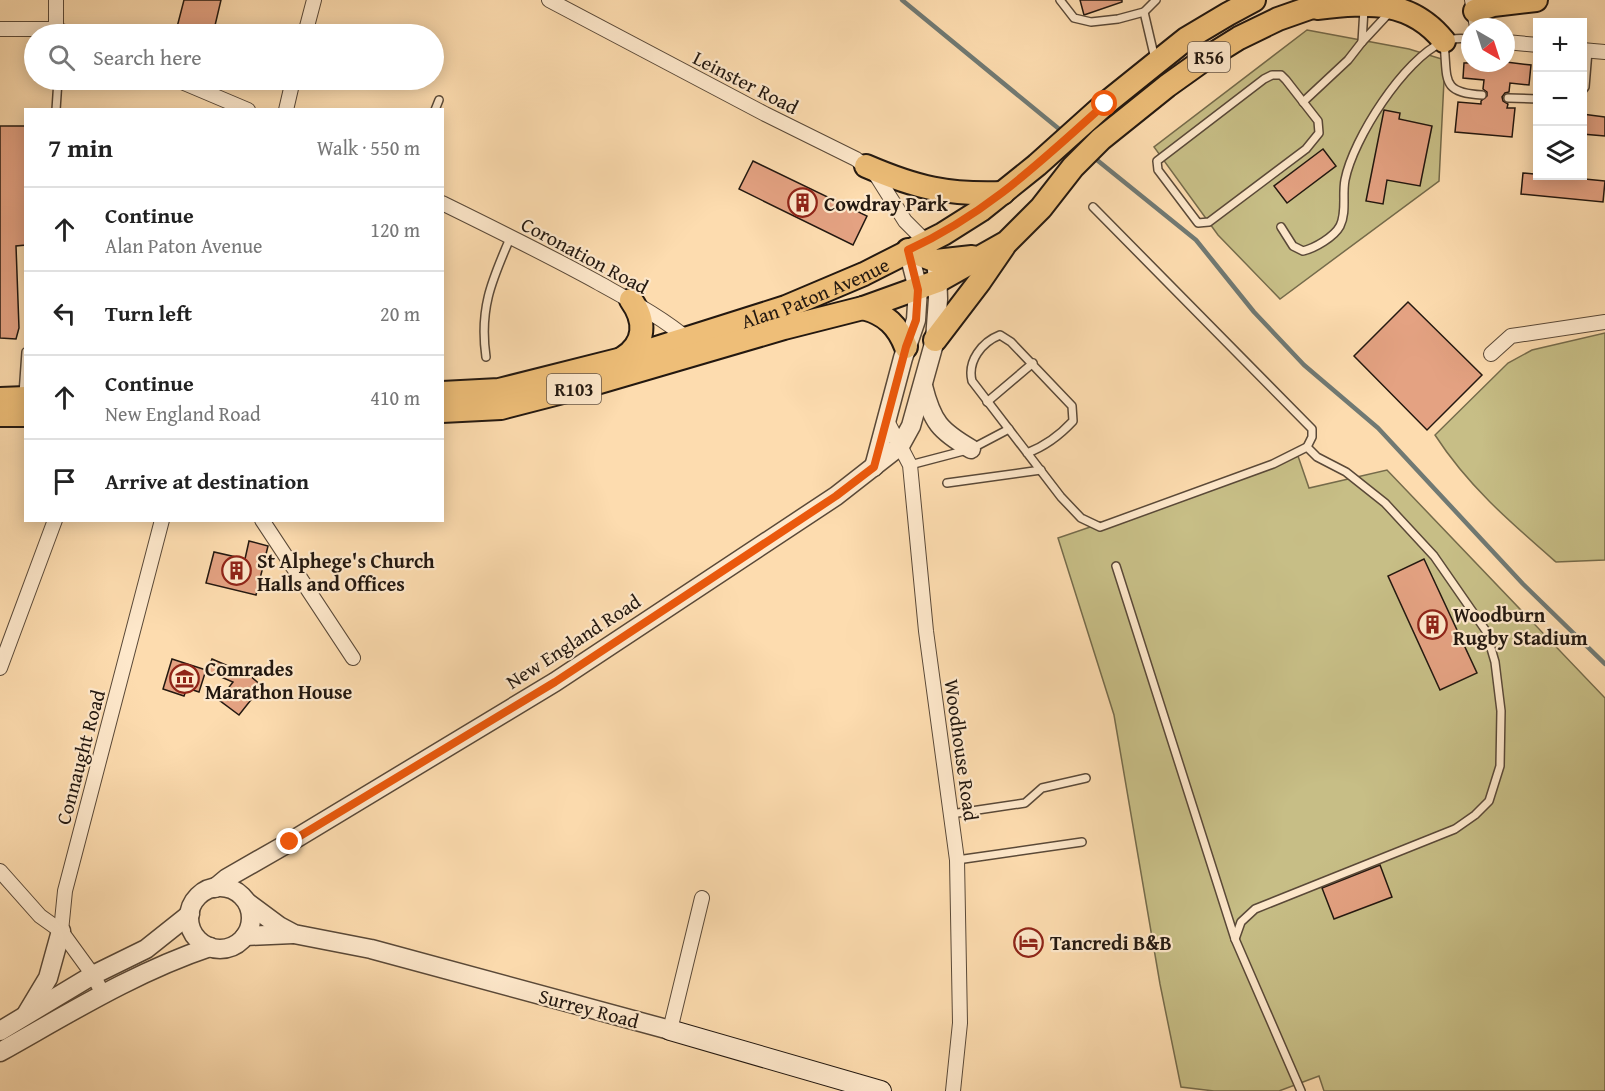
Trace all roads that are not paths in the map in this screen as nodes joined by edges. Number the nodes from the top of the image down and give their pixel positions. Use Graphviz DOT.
graph roads {
  1 [pos="56,0"];
  2 [pos="314,0"];
  3 [pos="549,0"];
  4 [pos="1060,0"];
  5 [pos="1156,0"];
  6 [pos="1254,0"];
  7 [pos="1332,0"];
  8 [pos="1536,0"];
  9 [pos="1365,3"];
  10 [pos="1397,4"];
  11 [pos="1307,9"];
  12 [pos="1144,12"];
  13 [pos="1474,13"];
  14 [pos="56,24"];
  15 [pos="308,24"];
  16 [pos="0,29"];
  17 [pos="24,30"];
  18 [pos="1461,38"];
  19 [pos="1444,41"];
  20 [pos="1362,42"];
  21 [pos="1515,43"];
  22 [pos="1533,45"];
  23 [pos="1587,50"];
  24 [pos="1605,52"];
  25 [pos="1156,63"];
  26 [pos="57,90"];
  27 [pos="201,90"];
  28 [pos="291,90"];
  29 [pos="1482,95"];
  30 [pos="1508,98"];
  31 [pos="1533,99"];
  32 [pos="439,100"];
  33 [pos="1304,102"];
  34 [pos="56,108"];
  35 [pos="243,108"];
  36 [pos="286,108"];
  37 [pos="436,108"];
  38 [pos="866,166"];
  39 [pos="1003,194"];
  40 [pos="444,204"];
  41 [pos="1093,207"];
  42 [pos="905,220"];
  43 [pos="1281,227"];
  44 [pos="511,236"];
  45 [pos="1007,242"];
  46 [pos="925,265"];
  47 [pos="631,300"];
  48 [pos="863,308"];
  49 [pos="1605,322"];
  50 [pos="935,340"];
  51 [pos="695,346"];
  52 [pos="906,347"];
  53 [pos="1491,354"];
  54 [pos="486,357"];
  55 [pos="622,359"];
  56 [pos="1033,363"];
  57 [pos="922,384"];
  58 [pos="444,393"];
  59 [pos="0,399"];
  60 [pos="987,402"];
  61 [pos="24,403"];
  62 [pos="24,403"];
  63 [pos="444,411"];
  64 [pos="0,415"];
  65 [pos="886,421"];
  66 [pos="1009,429"];
  67 [pos="900,446"];
  68 [pos="1307,447"];
  69 [pos="971,448"];
  70 [pos="1027,453"];
  71 [pos="910,465"];
  72 [pos="874,467"];
  73 [pos="1041,470"];
  74 [pos="947,483"];
  75 [pos="54,522"];
  76 [pos="161,522"];
  77 [pos="263,522"];
  78 [pos="1116,566"];
  79 [pos="353,658"];
  80 [pos="0,669"];
  81 [pos="1086,778"];
  82 [pos="951,814"];
  83 [pos="290,842"];
  84 [pos="1082,842"];
  85 [pos="957,860"];
  86 [pos="0,871"];
  87 [pos="214,888"];
  88 [pos="702,898"];
  89 [pos="246,900"];
  90 [pos="190,914"];
  91 [pos="61,931"];
  92 [pos="294,934"];
  93 [pos="245,936"];
  94 [pos="1235,939"];
  95 [pos="210,947"];
  96 [pos="93,975"];
  97 [pos="103,994"];
  98 [pos="24,1017"];
  99 [pos="670,1030"];
  100 [pos="0,1031"];
  101 [pos="0,1052"];
  102 [pos="881,1091"];
  103 [pos="953,1091"];
  104 [pos="1301,1091"];
  1 -- 14 [label="street"];
  2 -- 15 [label="street"];
  3 -- 38 [label="street, Leinster Road"];
  4 -- 12 [label="lane"];
  5 -- 12 [label="lane"];
  6 -- 25 [label="main road, Alan Paton Avenue / R56"];
  7 -- 11 [label="main road, R56"];
  8 -- 13 [label="main road"];
  9 -- 10 [label="main road"];
  9 -- 11 [label="main road"];
  9 -- 20 [label="lane"];
  10 -- 19 [label="main road"];
  10 -- 20 [label="lane"];
  11 -- 45 [label="main road, Alan Paton Avenue / R56"];
  12 -- 25 [label="lane"];
  16 -- 17 [label="street"];
  18 -- 19 [label="lane"];
  19 -- 29 [label="lane"];
  19 -- 43 [label="lane"];
  20 -- 33 [label="lane"];
  21 -- 22 [label="street"];
  23 -- 24 [label="street"];
  25 -- 39 [label="main road, Alan Paton Avenue / R56"];
  26 -- 34 [label="lane"];
  27 -- 35 [label="street"];
  28 -- 36 [label="street"];
  30 -- 31 [label="lane"];
  32 -- 37 [label="lane"];
  33 -- 33 [label="lane"];
  38 -- 39 [label="main road"];
  38 -- 42 [label="street, Leinster Road"];
  39 -- 46 [label="main road, Alan Paton Avenue / R56"];
  40 -- 44 [label="street, Coronation Road"];
  41 -- 68 [label="lane"];
  42 -- 46 [label="street, Leinster Road"];
  42 -- 46 [label="street, Leinster Road"];
  44 -- 47 [label="street, Coronation Road"];
  44 -- 54 [label="lane"];
  45 -- 46 [label="main road, Alan Paton Avenue / R56"];
  45 -- 50 [label="main road"];
  46 -- 48 [label="main road, Alan Paton Avenue / R103"];
  46 -- 50 [label="street, New England Road"];
  46 -- 51 [label="main road, Alan Paton Avenue / R103"];
  46 -- 52 [label="street"];
  47 -- 51 [label="street, Coronation Road"];
  47 -- 55 [label="main road"];
  48 -- 51 [label="main road, Alan Paton Avenue / R103"];
  48 -- 52 [label="main road"];
  49 -- 53 [label="street"];
  50 -- 57 [label="street, New England Road"];
  51 -- 55 [label="main road, Alan Paton Avenue / R103"];
  51 -- 63 [label="main road, Alan Paton Avenue / R103"];
  52 -- 65 [label="street"];
  55 -- 58 [label="main road, Alan Paton Avenue / R103"];
  56 -- 60 [label="lane"];
  56 -- 60 [label="lane"];
  56 -- 70 [label="lane"];
  57 -- 67 [label="street, New England Road"];
  57 -- 69 [label="street"];
  59 -- 61 [label="main road"];
  60 -- 66 [label="lane"];
  62 -- 64 [label="main road"];
  65 -- 67 [label="street, Woodhouse Road"];
  65 -- 72 [label="street"];
  66 -- 69 [label="lane"];
  66 -- 70 [label="lane"];
  67 -- 71 [label="street, Woodhouse Road"];
  67 -- 72 [label="street, New England Road"];
  68 -- 73 [label="lane"];
  68 -- 94 [label="lane"];
  69 -- 71 [label="lane"];
  70 -- 73 [label="lane"];
  71 -- 82 [label="street, Woodhouse Road"];
  72 -- 83 [label="street, New England Road"];
  73 -- 74 [label="lane"];
  75 -- 80 [label="street"];
  76 -- 91 [label="street, Connaught Road"];
  77 -- 79 [label="street"];
  78 -- 94 [label="lane"];
  81 -- 82 [label="lane"];
  82 -- 85 [label="street, Woodhouse Road"];
  83 -- 87 [label="street, New England Road"];
  83 -- 89 [label="street, New England Road"];
  84 -- 85 [label="lane"];
  85 -- 103 [label="street, Woodhouse Road"];
  86 -- 91 [label="street"];
  87 -- 89 [label="street"];
  87 -- 90 [label="street"];
  88 -- 99 [label="street"];
  89 -- 92 [label="street, Surrey Road"];
  89 -- 93 [label="street"];
  90 -- 95 [label="street"];
  90 -- 96 [label="street"];
  91 -- 96 [label="street"];
  91 -- 98 [label="street"];
  92 -- 93 [label="street, Surrey Road"];
  92 -- 99 [label="street, Surrey Road"];
  93 -- 95 [label="street"];
  94 -- 104 [label="lane"];
  95 -- 97 [label="street"];
  96 -- 97 [label="street"];
  96 -- 98 [label="street"];
  97 -- 101 [label="street"];
  98 -- 100 [label="street"];
  99 -- 102 [label="main road, Surrey Road"];
}
